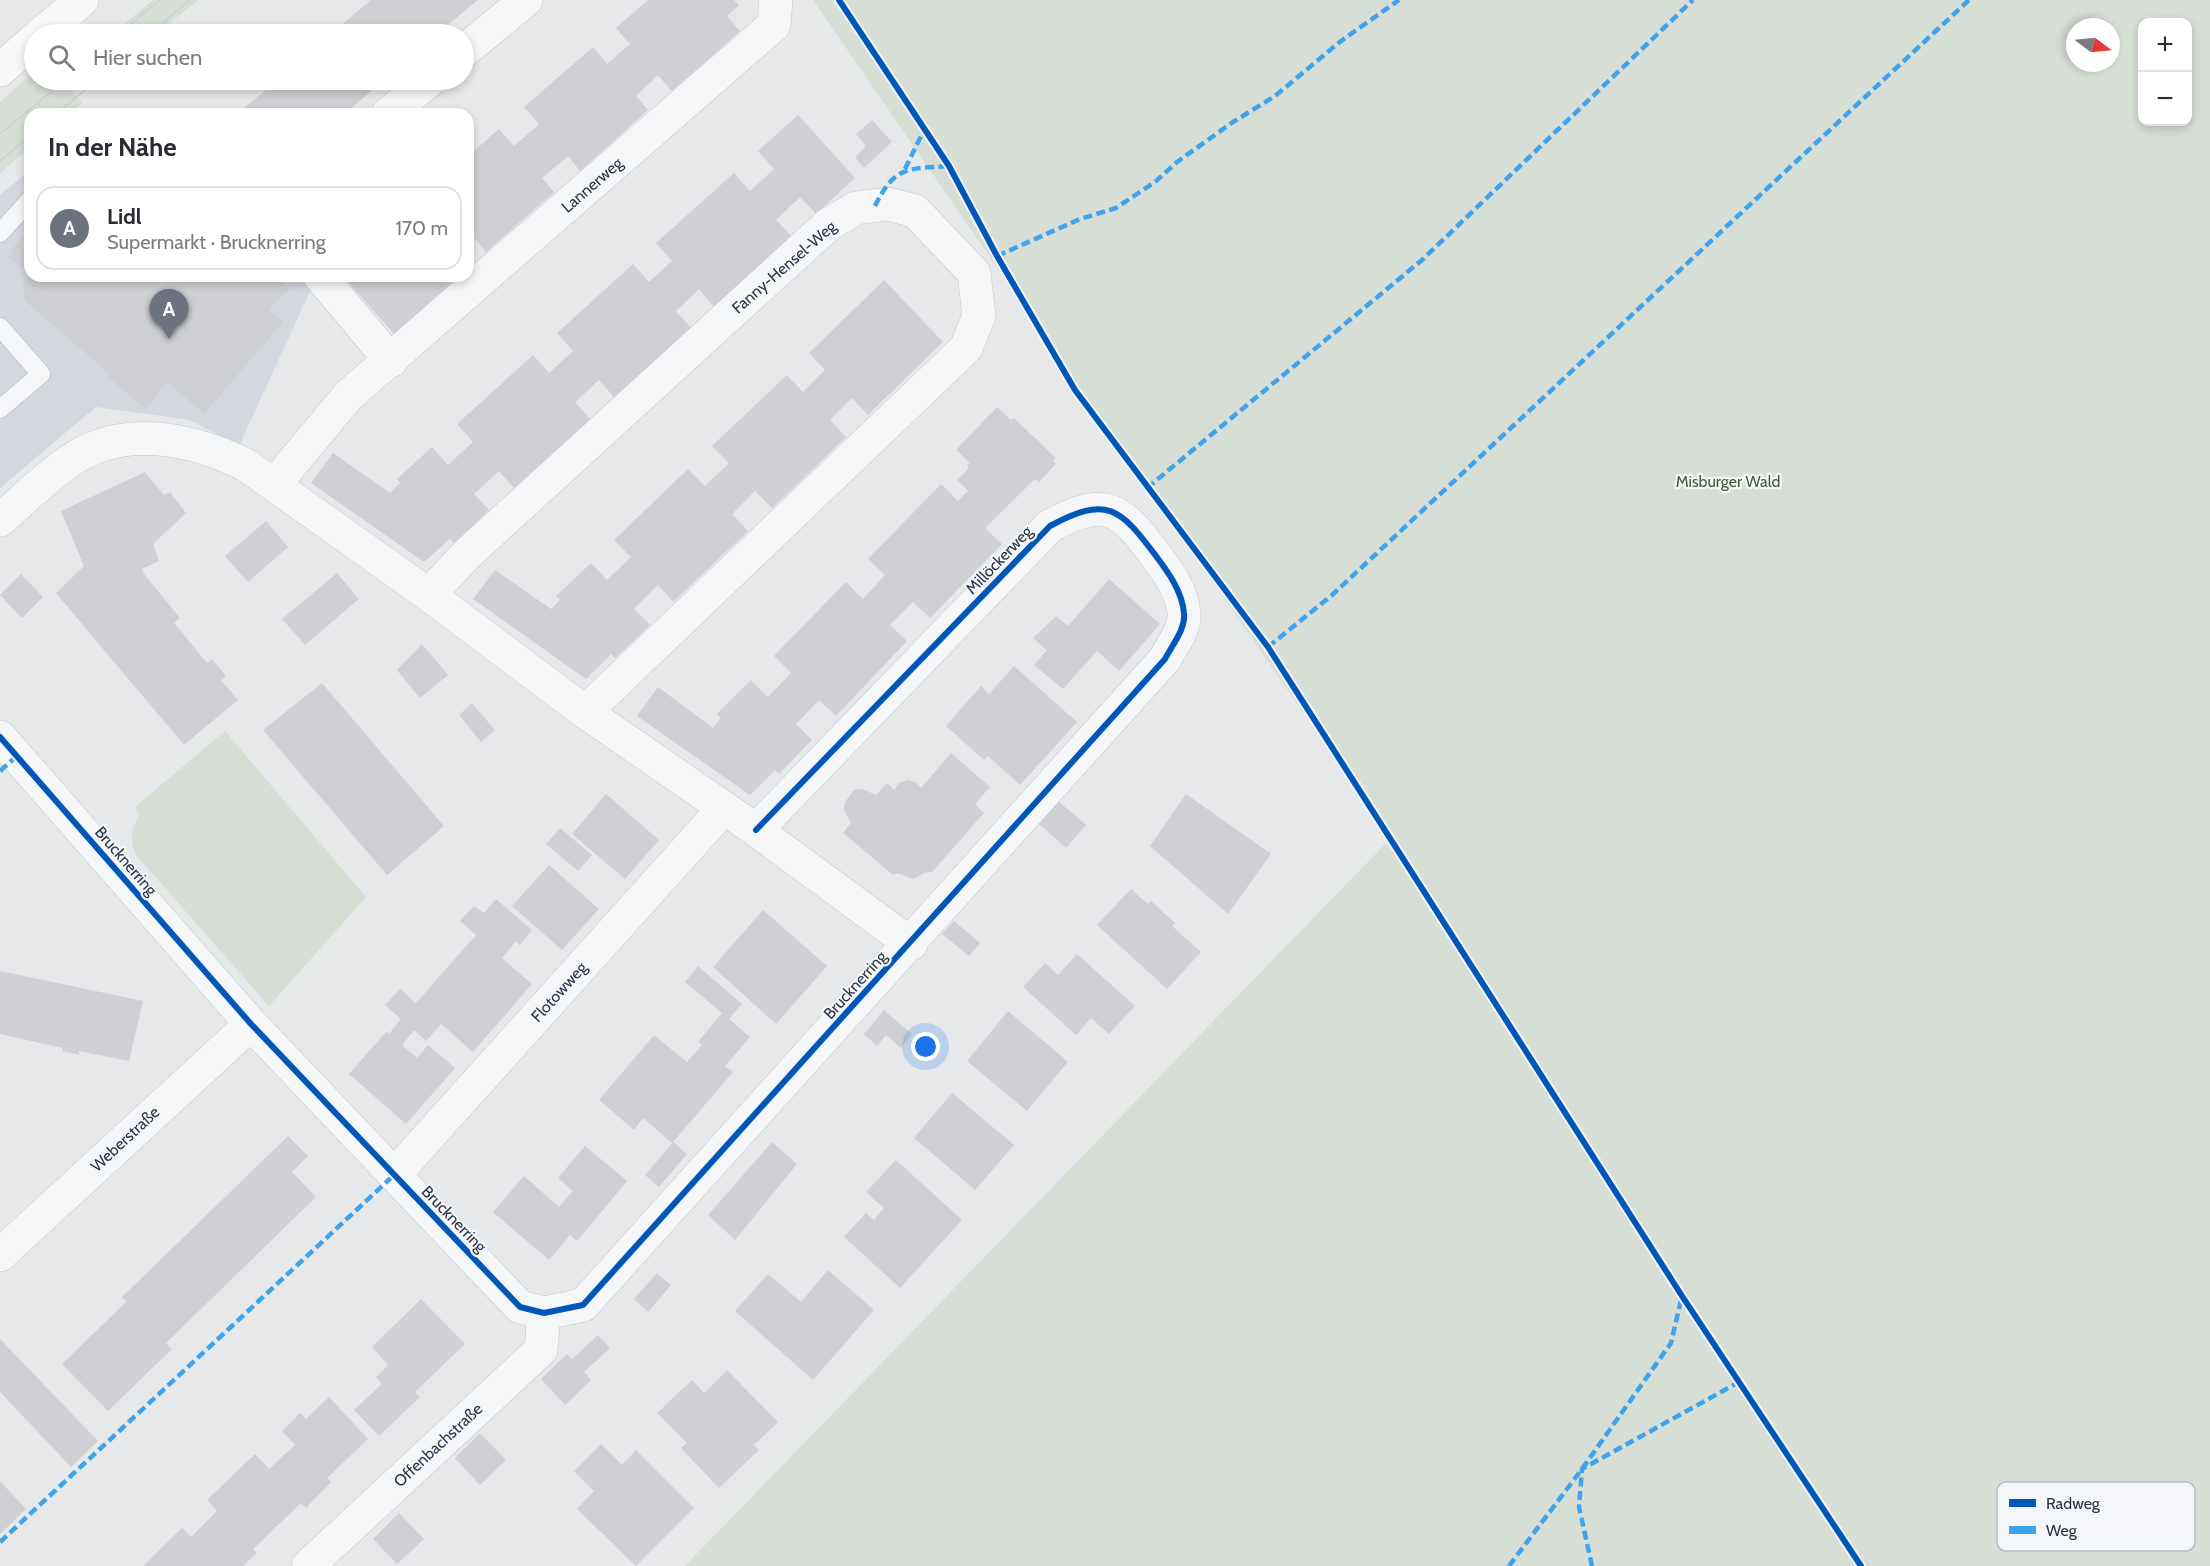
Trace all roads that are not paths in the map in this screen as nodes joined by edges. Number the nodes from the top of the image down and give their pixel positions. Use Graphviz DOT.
graph roads {
  1 [pos="82,0"];
  2 [pos="526,0"];
  3 [pos="776,0"];
  4 [pos="53,24"];
  5 [pos="474,43"];
  6 [pos="24,49"];
  7 [pos="0,70"];
  8 [pos="417,90"];
  9 [pos="395,108"];
  10 [pos="24,207"];
  11 [pos="0,233"];
  12 [pos="325,282"];
  13 [pos="0,327"];
  14 [pos="391,361"];
  15 [pos="0,409"];
  16 [pos="274,485"];
  17 [pos="0,520"];
  18 [pos="429,596"];
  19 [pos="585,712"];
  20 [pos="0,737"];
  21 [pos="724,808"];
  22 [pos="756,830"];
  23 [pos="911,944"];
  24 [pos="251,1024"];
  25 [pos="394,1175"];
  26 [pos="0,1255"];
  27 [pos="544,1313"];
  28 [pos="308,1566"];
  1 -- 4 [label="main road"];
  2 -- 5 [label="street"];
  3 -- 14 [label="street, Lannerweg"];
  6 -- 7 [label="main road"];
  8 -- 9 [label="street"];
  10 -- 11 [label="lane"];
  12 -- 14 [label="street"];
  13 -- 15 [label="lane"];
  14 -- 16 [label="street, Lannerweg"];
  16 -- 17 [label="street, Brucknerring"];
  16 -- 18 [label="street, Brucknerring"];
  18 -- 19 [label="street, Brucknerring"];
  18 -- 19 [label="street, Fanny-Hensel-Weg"];
  19 -- 21 [label="street, Brucknerring"];
  20 -- 24 [label="street, Brucknerring"];
  21 -- 22 [label="street, Brucknerring"];
  21 -- 25 [label="street, Flotowweg"];
  22 -- 23 [label="street, Brucknerring"];
  22 -- 23 [label="street, Millöckerweg"];
  23 -- 27 [label="street, Brucknerring"];
  24 -- 25 [label="street, Brucknerring"];
  24 -- 26 [label="street, Weberstraße"];
  25 -- 27 [label="street, Brucknerring"];
  27 -- 28 [label="street, Offenbachstraße"];
}
